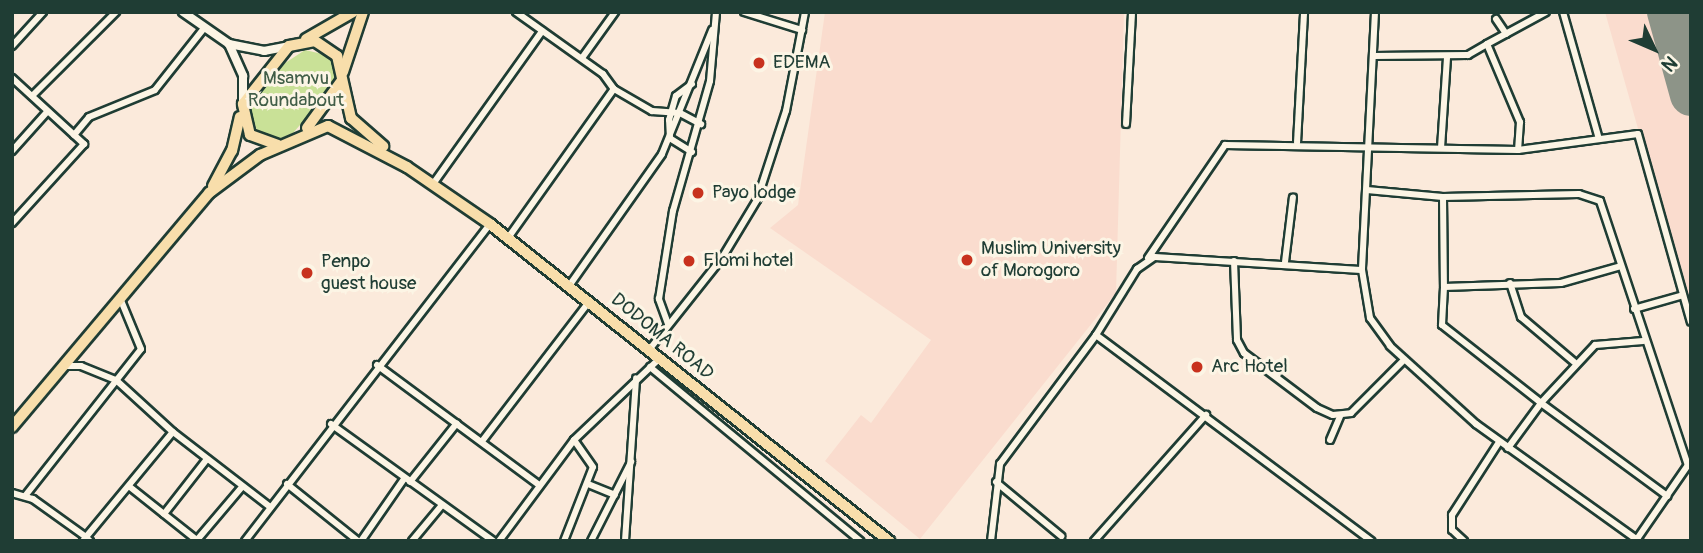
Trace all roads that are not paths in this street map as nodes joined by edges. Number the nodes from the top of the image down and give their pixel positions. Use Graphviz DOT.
graph roads {
  1 [pos="43,12"];
  2 [pos="116,12"];
  3 [pos="183,12"];
  4 [pos="353,12"];
  5 [pos="363,12"];
  6 [pos="516,12"];
  7 [pos="615,12"];
  8 [pos="716,12"];
  9 [pos="744,12"];
  10 [pos="804,12"];
  11 [pos="1132,12"];
  12 [pos="1304,12"];
  13 [pos="1375,12"];
  14 [pos="1563,12"];
  15 [pos="1541,13"];
  16 [pos="527,15"];
  17 [pos="1496,19"];
  18 [pos="715,22"];
  19 [pos="205,27"];
  20 [pos="802,30"];
  21 [pos="542,31"];
  22 [pos="1506,34"];
  23 [pos="229,44"];
  24 [pos="1487,44"];
  25 [pos="293,45"];
  26 [pos="12,46"];
  27 [pos="1374,56"];
  28 [pos="1447,57"];
  29 [pos="582,58"];
  30 [pos="342,77"];
  31 [pos="12,78"];
  32 [pos="692,84"];
  33 [pos="614,89"];
  34 [pos="32,96"];
  35 [pos="242,107"];
  36 [pos="47,112"];
  37 [pos="669,113"];
  38 [pos="680,113"];
  39 [pos="701,124"];
  40 [pos="1126,124"];
  41 [pos="74,135"];
  42 [pos="670,138"];
  43 [pos="293,139"];
  44 [pos="1599,139"];
  45 [pos="1297,143"];
  46 [pos="1370,143"];
  47 [pos="281,145"];
  48 [pos="13,148"];
  49 [pos="1441,148"];
  50 [pos="1518,150"];
  51 [pos="692,152"];
  52 [pos="407,167"];
  53 [pos="433,184"];
  54 [pos="1367,190"];
  55 [pos="209,193"];
  56 [pos="1293,197"];
  57 [pos="1443,197"];
  58 [pos="12,208"];
  59 [pos="20,215"];
  60 [pos="12,223"];
  61 [pos="490,224"];
  62 [pos="508,238"];
  63 [pos="1148,258"];
  64 [pos="1234,261"];
  65 [pos="1285,262"];
  66 [pos="1621,266"];
  67 [pos="1362,270"];
  68 [pos="1510,284"];
  69 [pos="569,286"];
  70 [pos="1444,287"];
  71 [pos="1683,295"];
  72 [pos="120,298"];
  73 [pos="589,302"];
  74 [pos="1634,309"];
  75 [pos="1691,322"];
  76 [pos="668,324"];
  77 [pos="1096,335"];
  78 [pos="1643,341"];
  79 [pos="649,349"];
  80 [pos="660,358"];
  81 [pos="1404,360"];
  82 [pos="1574,362"];
  83 [pos="377,365"];
  84 [pos="62,366"];
  85 [pos="650,367"];
  86 [pos="636,378"];
  87 [pos="116,380"];
  88 [pos="1541,403"];
  89 [pos="1206,415"];
  90 [pos="1340,416"];
  91 [pos="457,423"];
  92 [pos="331,424"];
  93 [pos="12,427"];
  94 [pos="173,432"];
  95 [pos="483,440"];
  96 [pos="574,440"];
  97 [pos="1330,440"];
  98 [pos="1499,442"];
  99 [pos="1508,448"];
  100 [pos="634,457"];
  101 [pos="207,459"];
  102 [pos="407,480"];
  103 [pos="996,482"];
  104 [pos="287,484"];
  105 [pos="538,484"];
  106 [pos="588,484"];
  107 [pos="130,487"];
  108 [pos="242,487"];
  109 [pos="12,493"];
  110 [pos="615,495"];
  111 [pos="25,496"];
  112 [pos="1667,496"];
  113 [pos="442,506"];
  114 [pos="270,507"];
  115 [pos="164,514"];
  116 [pos="1624,538"];
  117 [pos="1061,539"];
  118 [pos="86,540"];
  119 [pos="197,540"];
  120 [pos="1638,540"];
  121 [pos="245,541"];
  122 [pos="359,541"];
  123 [pos="412,541"];
  124 [pos="493,541"];
  125 [pos="499,541"];
  126 [pos="564,541"];
  127 [pos="591,541"];
  128 [pos="625,541"];
  129 [pos="860,541"];
  130 [pos="889,541"];
  131 [pos="991,541"];
  132 [pos="1094,541"];
  133 [pos="1371,541"];
  134 [pos="1464,541"];
  1 -- 26 [label="street"];
  2 -- 34 [label="street"];
  3 -- 19 [label="main road"];
  4 -- 25 [label="highway"];
  5 -- 30 [label="highway"];
  6 -- 16 [label="street"];
  7 -- 29 [label="street"];
  8 -- 18 [label="street"];
  9 -- 20 [label="street"];
  10 -- 20 [label="street"];
  11 -- 40 [label="street"];
  12 -- 45 [label="street"];
  13 -- 27 [label="street"];
  14 -- 44 [label="street"];
  15 -- 22 [label="street"];
  16 -- 21 [label="street"];
  17 -- 22 [label="street"];
  18 -- 32 [label="street"];
  18 -- 39 [label="street"];
  19 -- 23 [label="main road"];
  19 -- 41 [label="street"];
  20 -- 76 [label="street"];
  21 -- 29 [label="street"];
  21 -- 53 [label="street"];
  22 -- 24 [label="street"];
  23 -- 25 [label="main road"];
  23 -- 35 [label="main road"];
  24 -- 28 [label="street"];
  24 -- 50 [label="street"];
  25 -- 30 [label="highway"];
  25 -- 35 [label="highway"];
  27 -- 28 [label="street"];
  27 -- 46 [label="street"];
  28 -- 49 [label="street"];
  29 -- 33 [label="street"];
  30 -- 43 [label="highway"];
  30 -- 52 [label="highway, DODOMA ROAD"];
  31 -- 34 [label="street"];
  32 -- 37 [label="street"];
  32 -- 38 [label="street"];
  33 -- 37 [label="street"];
  33 -- 62 [label="street"];
  34 -- 36 [label="street"];
  35 -- 47 [label="highway"];
  35 -- 55 [label="highway"];
  36 -- 41 [label="street"];
  36 -- 48 [label="street"];
  37 -- 38 [label="street"];
  37 -- 42 [label="street"];
  38 -- 39 [label="street"];
  38 -- 42 [label="street"];
  39 -- 51 [label="street"];
  41 -- 59 [label="street"];
  42 -- 51 [label="street"];
  42 -- 69 [label="street"];
  43 -- 47 [label="highway"];
  43 -- 52 [label="highway, DODOMA ROAD"];
  44 -- 50 [label="street"];
  44 -- 71 [label="street"];
  45 -- 46 [label="street"];
  45 -- 63 [label="street"];
  46 -- 49 [label="street"];
  46 -- 54 [label="street"];
  47 -- 55 [label="highway"];
  49 -- 50 [label="street"];
  51 -- 76 [label="street"];
  52 -- 53 [label="highway, DODOMA ROAD"];
  53 -- 61 [label="highway, DODOMA ROAD"];
  54 -- 57 [label="street"];
  54 -- 67 [label="street"];
  55 -- 72 [label="highway"];
  56 -- 65 [label="street"];
  57 -- 66 [label="street"];
  57 -- 70 [label="street"];
  58 -- 59 [label="street"];
  59 -- 60 [label="street"];
  61 -- 62 [label="highway, DODOMA ROAD"];
  61 -- 83 [label="street"];
  62 -- 69 [label="highway, DODOMA ROAD"];
  63 -- 64 [label="street"];
  63 -- 77 [label="street"];
  64 -- 65 [label="street"];
  64 -- 90 [label="street"];
  65 -- 67 [label="street"];
  66 -- 68 [label="street"];
  66 -- 74 [label="street"];
  67 -- 81 [label="street"];
  68 -- 70 [label="street"];
  68 -- 82 [label="street"];
  69 -- 73 [label="highway, DODOMA ROAD"];
  70 -- 88 [label="street"];
  71 -- 74 [label="street"];
  71 -- 75 [label="street"];
  72 -- 84 [label="highway"];
  72 -- 87 [label="street"];
  73 -- 79 [label="highway, DODOMA ROAD"];
  73 -- 95 [label="street"];
  74 -- 78 [label="street"];
  76 -- 79 [label="street"];
  77 -- 89 [label="street"];
  77 -- 103 [label="street"];
  78 -- 82 [label="street"];
  78 -- 112 [label="street"];
  79 -- 80 [label="highway, DODOMA ROAD"];
  80 -- 85 [label="street"];
  80 -- 130 [label="highway, DODOMA ROAD"];
  81 -- 90 [label="street"];
  81 -- 98 [label="street"];
  82 -- 88 [label="street"];
  83 -- 91 [label="street"];
  83 -- 92 [label="street"];
  84 -- 87 [label="street"];
  84 -- 93 [label="highway"];
  85 -- 86 [label="street"];
  85 -- 129 [label="street"];
  86 -- 96 [label="street"];
  86 -- 100 [label="street"];
  87 -- 94 [label="street"];
  87 -- 111 [label="street"];
  88 -- 99 [label="street"];
  88 -- 112 [label="street"];
  89 -- 132 [label="street"];
  89 -- 133 [label="street"];
  90 -- 97 [label="street"];
  91 -- 95 [label="street"];
  91 -- 102 [label="street"];
  92 -- 102 [label="street"];
  92 -- 104 [label="street"];
  94 -- 101 [label="street"];
  94 -- 107 [label="street"];
  95 -- 105 [label="street"];
  96 -- 105 [label="street"];
  96 -- 106 [label="street"];
  98 -- 99 [label="street"];
  98 -- 134 [label="street"];
  99 -- 116 [label="street"];
  100 -- 110 [label="street"];
  100 -- 128 [label="street"];
  101 -- 108 [label="street"];
  101 -- 115 [label="street"];
  102 -- 113 [label="street"];
  102 -- 122 [label="street"];
  103 -- 117 [label="street"];
  103 -- 131 [label="street"];
  104 -- 114 [label="street"];
  104 -- 122 [label="street"];
  105 -- 125 [label="street"];
  106 -- 110 [label="street"];
  106 -- 126 [label="street"];
  107 -- 115 [label="street"];
  107 -- 118 [label="street"];
  108 -- 114 [label="street"];
  108 -- 119 [label="street"];
  109 -- 111 [label="street"];
  110 -- 127 [label="street"];
  111 -- 118 [label="street"];
  112 -- 120 [label="street"];
  113 -- 123 [label="street"];
  113 -- 124 [label="street"];
  114 -- 121 [label="street"];
  115 -- 119 [label="street"];
  116 -- 120 [label="street"];
}
